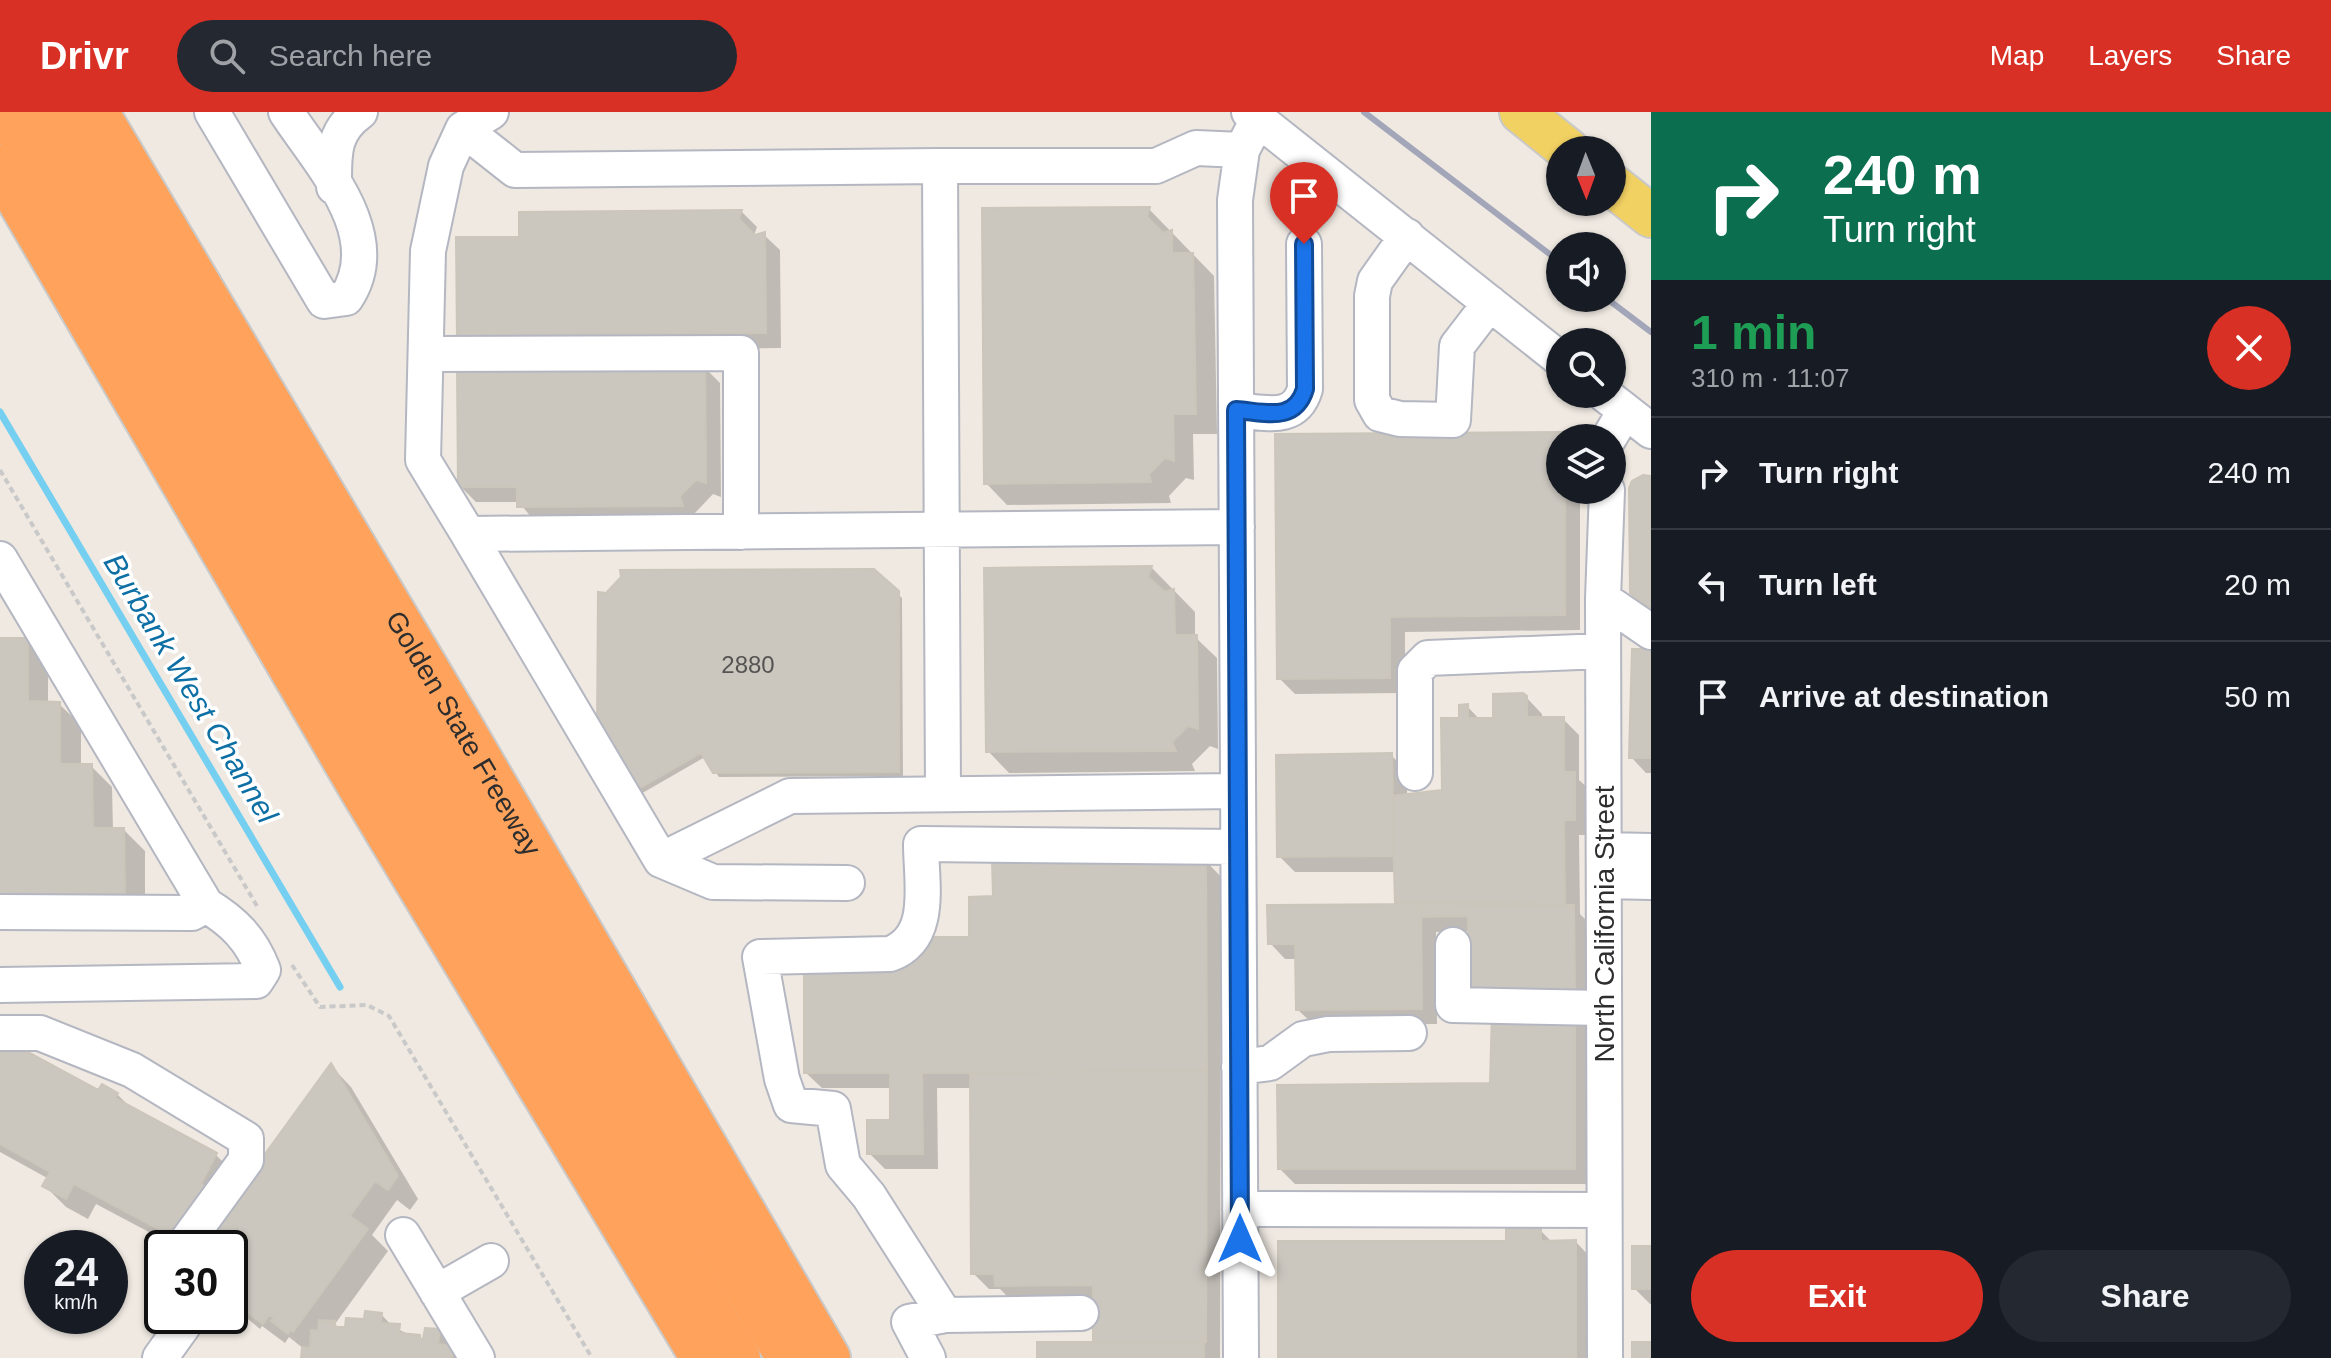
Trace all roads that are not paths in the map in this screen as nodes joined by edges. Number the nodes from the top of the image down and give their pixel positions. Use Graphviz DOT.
graph roads {
  1 [pos="7,112"];
  2 [pos="48,112"];
  3 [pos="96,112"];
  4 [pos="212,112"];
  5 [pos="286,112"];
  6 [pos="360,112"];
  7 [pos="1521,112"];
  8 [pos="1254,116"];
  9 [pos="477,120"];
  10 [pos="1551,136"];
  11 [pos="1242,150"];
  12 [pos="940,166"];
  13 [pos="0,167"];
  14 [pos="334,187"];
  15 [pos="1626,196"];
  16 [pos="1651,216"];
  17 [pos="1407,236"];
  18 [pos="1304,244"];
  19 [pos="1490,303"];
  20 [pos="1546,348"];
  21 [pos="426,354"];
  22 [pos="1236,410"];
  23 [pos="1606,504"];
  24 [pos="1237,527"];
  25 [pos="941,530"];
  26 [pos="741,532"];
  27 [pos="468,534"];
  28 [pos="0,559"];
  29 [pos="1603,599"];
  30 [pos="1651,632"];
  31 [pos="1603,651"];
  32 [pos="1415,773"];
  33 [pos="1238,791"];
  34 [pos="943,794"];
  35 [pos="1238,847"];
  36 [pos="1651,851"];
  37 [pos="661,860"];
  38 [pos="1604,865"];
  39 [pos="1651,882"];
  40 [pos="847,883"];
  41 [pos="206,905"];
  42 [pos="0,912"];
  43 [pos="1453,945"];
  44 [pos="0,985"];
  45 [pos="1604,1008"];
  46 [pos="0,1033"];
  47 [pos="1409,1033"];
  48 [pos="1239,1067"];
  49 [pos="1240,1209"];
  50 [pos="1604,1210"];
  51 [pos="195,1230"];
  52 [pos="403,1235"];
  53 [pos="491,1261"];
  54 [pos="437,1292"];
  55 [pos="1081,1313"];
  56 [pos="945,1315"];
  57 [pos="177,1334"];
  58 [pos="160,1358"];
  59 [pos="477,1358"];
  60 [pos="703,1358"];
  61 [pos="738,1358"];
  62 [pos="789,1358"];
  63 [pos="828,1358"];
  64 [pos="928,1358"];
  65 [pos="1241,1358"];
  66 [pos="1605,1358"];
  1 -- 61 [label="highway"];
  2 -- 62 [label="highway"];
  3 -- 63 [label="highway, Golden State Freeway"];
  4 -- 14 [label="street"];
  5 -- 14 [label="street"];
  6 -- 14 [label="street"];
  7 -- 10 [label="main road"];
  8 -- 11 [label="street"];
  8 -- 17 [label="street"];
  9 -- 12 [label="street"];
  9 -- 21 [label="street"];
  11 -- 12 [label="street"];
  11 -- 22 [label="street"];
  12 -- 25 [label="street"];
  13 -- 60 [label="highway"];
  15 -- 16 [label="main road"];
  17 -- 19 [label="street"];
  17 -- 19 [label="street"];
  18 -- 22 [label="street"];
  19 -- 20 [label="street"];
  21 -- 26 [label="street"];
  21 -- 27 [label="street"];
  22 -- 24 [label="street"];
  23 -- 29 [label="street, North California Street"];
  24 -- 25 [label="street"];
  24 -- 33 [label="street"];
  25 -- 26 [label="street"];
  25 -- 34 [label="street"];
  26 -- 27 [label="street"];
  27 -- 37 [label="street"];
  28 -- 41 [label="street"];
  29 -- 30 [label="street"];
  29 -- 31 [label="street, North California Street"];
  31 -- 32 [label="street"];
  31 -- 38 [label="street, North California Street"];
  33 -- 34 [label="street"];
  33 -- 35 [label="street"];
  34 -- 37 [label="street"];
  35 -- 48 [label="street"];
  35 -- 56 [label="street"];
  36 -- 38 [label="street"];
  37 -- 40 [label="street"];
  38 -- 39 [label="street"];
  38 -- 45 [label="street, North California Street"];
  41 -- 42 [label="street"];
  41 -- 44 [label="street"];
  43 -- 45 [label="street"];
  45 -- 50 [label="street, North California Street"];
  46 -- 51 [label="street"];
  47 -- 48 [label="street"];
  48 -- 49 [label="street"];
  49 -- 50 [label="street"];
  49 -- 65 [label="street"];
  50 -- 66 [label="street, North California Street"];
  52 -- 54 [label="street"];
  53 -- 54 [label="street"];
  54 -- 59 [label="street"];
  55 -- 56 [label="street"];
  56 -- 64 [label="street"];
  57 -- 58 [label="street"];
}
